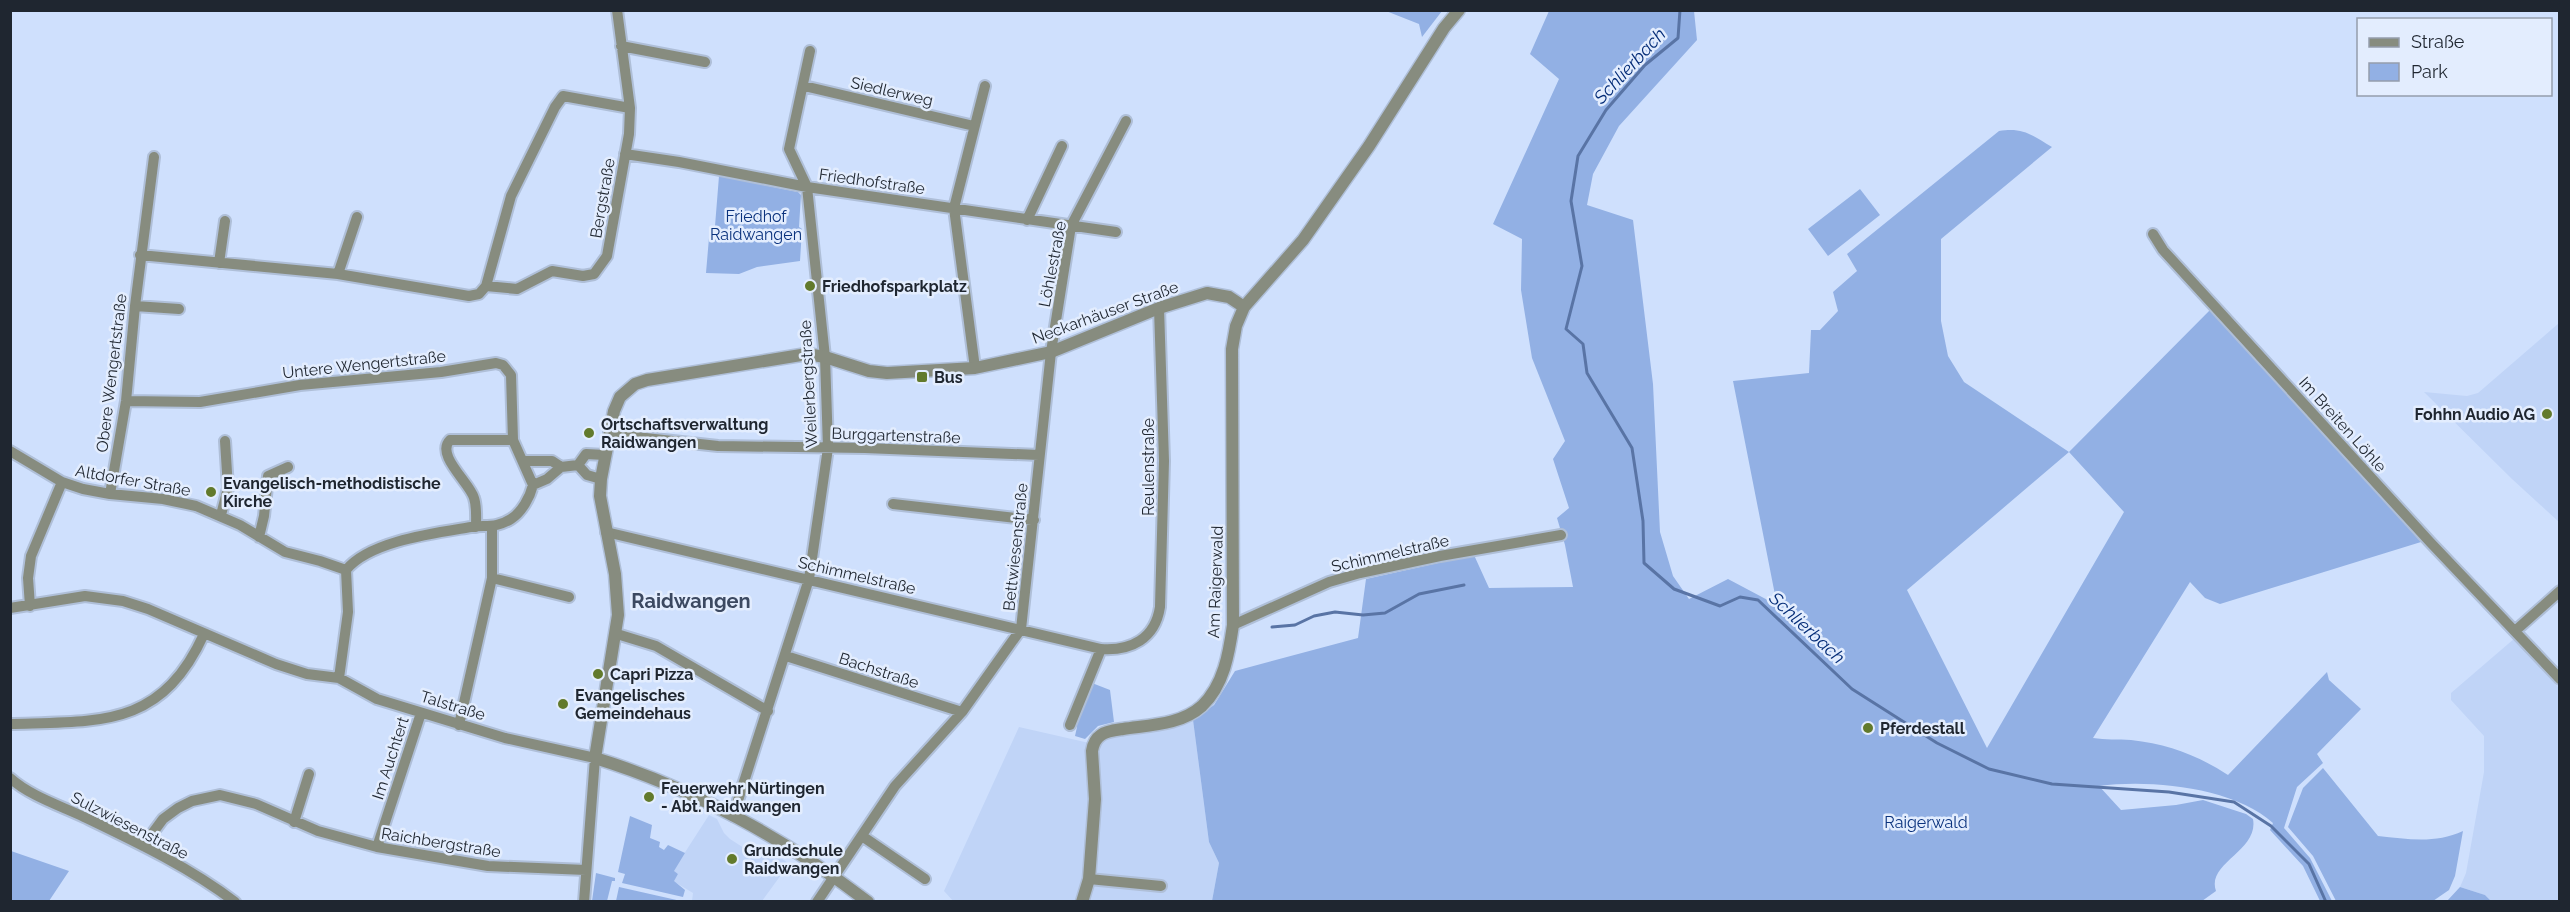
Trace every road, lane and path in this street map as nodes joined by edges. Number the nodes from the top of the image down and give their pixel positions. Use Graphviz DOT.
graph roads {
  1 [pos="617,10"];
  2 [pos="1458,10"];
  3 [pos="621,46"];
  4 [pos="810,51"];
  5 [pos="705,62"];
  6 [pos="804,86"];
  7 [pos="985,86"];
  8 [pos="630,108"];
  9 [pos="1126,121"];
  10 [pos="974,126"];
  11 [pos="1062,146"];
  12 [pos="625,154"];
  13 [pos="154,157"];
  14 [pos="807,187"];
  15 [pos="954,208"];
  16 [pos="357,217"];
  17 [pos="1027,220"];
  18 [pos="225,221"];
  19 [pos="1071,226"];
  20 [pos="1116,232"];
  21 [pos="2153,234"];
  22 [pos="140,255"];
  23 [pos="219,263"];
  24 [pos="338,274"];
  25 [pos="486,286"];
  26 [pos="135,306"];
  27 [pos="1244,307"];
  28 [pos="1159,308"];
  29 [pos="179,309"];
  30 [pos="1051,352"];
  31 [pos="825,357"];
  32 [pos="975,368"];
  33 [pos="126,401"];
  34 [pos="609,434"];
  35 [pos="513,440"];
  36 [pos="225,441"];
  37 [pos="828,448"];
  38 [pos="10,452"];
  39 [pos="605,454"];
  40 [pos="1039,455"];
  41 [pos="524,461"];
  42 [pos="578,465"];
  43 [pos="288,467"];
  44 [pos="561,467"];
  45 [pos="601,479"];
  46 [pos="62,482"];
  47 [pos="533,485"];
  48 [pos="110,494"];
  49 [pos="893,504"];
  50 [pos="221,515"];
  51 [pos="1034,520"];
  52 [pos="476,527"];
  53 [pos="492,528"];
  54 [pos="606,532"];
  55 [pos="1561,535"];
  56 [pos="259,537"];
  57 [pos="346,570"];
  58 [pos="492,578"];
  59 [pos="809,579"];
  60 [pos="2559,591"];
  61 [pos="569,597"];
  62 [pos="30,606"];
  63 [pos="10,608"];
  64 [pos="1233,625"];
  65 [pos="1155,626"];
  66 [pos="1021,629"];
  67 [pos="2515,631"];
  68 [pos="204,634"];
  69 [pos="617,634"];
  70 [pos="1101,649"];
  71 [pos="786,656"];
  72 [pos="339,678"];
  73 [pos="2559,679"];
  74 [pos="768,711"];
  75 [pos="962,712"];
  76 [pos="421,713"];
  77 [pos="10,724"];
  78 [pos="459,725"];
  79 [pos="1070,725"];
  80 [pos="595,758"];
  81 [pos="309,774"];
  82 [pos="10,778"];
  83 [pos="733,816"];
  84 [pos="294,822"];
  85 [pos="862,836"];
  86 [pos="143,846"];
  87 [pos="377,847"];
  88 [pos="586,870"];
  89 [pos="836,877"];
  90 [pos="925,879"];
  91 [pos="1089,879"];
  92 [pos="1161,886"];
  93 [pos="235,902"];
  94 [pos="584,902"];
  95 [pos="818,902"];
  96 [pos="868,902"];
  97 [pos="1082,902"];
  1 -- 3 [label="street, Bergstraße"];
  2 -- 27 [label="street"];
  3 -- 5 [label="street"];
  3 -- 8 [label="street, Bergstraße"];
  4 -- 6 [label="street, Weilerbergstraße"];
  6 -- 10 [label="street, Siedlerweg"];
  6 -- 14 [label="street, Weilerbergstraße"];
  7 -- 10 [label="street"];
  8 -- 12 [label="street, Bergstraße"];
  8 -- 25 [label="street"];
  9 -- 19 [label="street, Löhlestraße"];
  10 -- 15 [label="street"];
  11 -- 17 [label="street"];
  12 -- 14 [label="street, Friedhofstraße"];
  12 -- 25 [label="street, Bergstraße"];
  13 -- 22 [label="street, Obere Wengertstraße"];
  14 -- 15 [label="street, Friedhofstraße"];
  14 -- 31 [label="street, Weilerbergstraße"];
  15 -- 17 [label="street, Friedhofstraße"];
  15 -- 32 [label="street"];
  16 -- 24 [label="street"];
  17 -- 19 [label="street, Friedhofstraße"];
  18 -- 23 [label="street"];
  19 -- 20 [label="street, Friedhofstraße"];
  19 -- 30 [label="street, Löhlestraße"];
  21 -- 67 [label="street, Im Breiten Löhle"];
  22 -- 23 [label="street"];
  22 -- 26 [label="street, Obere Wengertstraße"];
  23 -- 24 [label="street"];
  24 -- 25 [label="street"];
  26 -- 29 [label="street"];
  26 -- 33 [label="street, Obere Wengertstraße"];
  27 -- 28 [label="street, Neckarhäuser Straße"];
  27 -- 64 [label="street, Am Raigerwald"];
  28 -- 30 [label="street, Neckarhäuser Straße"];
  28 -- 65 [label="street, Reulenstraße"];
  30 -- 32 [label="street, Neckarhäuser Straße"];
  30 -- 40 [label="street, Bettwiesenstraße"];
  31 -- 32 [label="street, Neckarhäuser Straße"];
  31 -- 34 [label="street, Neckarhäuser Straße"];
  31 -- 37 [label="street, Weilerbergstraße"];
  33 -- 35 [label="street, Untere Wengertstraße"];
  33 -- 48 [label="street, Obere Wengertstraße"];
  34 -- 37 [label="street, Burggartenstraße"];
  34 -- 39 [label="street, Neckarhäuser Straße"];
  35 -- 41 [label="street, Untere Wengertstraße"];
  35 -- 52 [label="street"];
  36 -- 50 [label="street"];
  37 -- 40 [label="street, Burggartenstraße"];
  37 -- 59 [label="street, Weilerbergstraße"];
  38 -- 46 [label="street, Altdorfer Straße"];
  39 -- 42 [label="street"];
  39 -- 45 [label="street, Neckarhäuser Straße"];
  40 -- 51 [label="street, Bettwiesenstraße"];
  41 -- 44 [label="street"];
  41 -- 47 [label="street, Untere Wengertstraße"];
  42 -- 44 [label="street"];
  42 -- 45 [label="street"];
  43 -- 56 [label="street"];
  44 -- 47 [label="street"];
  45 -- 54 [label="street, Neckarhäuser Straße"];
  46 -- 48 [label="street, Altdorfer Straße"];
  46 -- 62 [label="street"];
  47 -- 53 [label="street"];
  48 -- 50 [label="street, Altdorfer Straße"];
  49 -- 51 [label="street"];
  50 -- 56 [label="street, Altdorfer Straße"];
  51 -- 66 [label="street, Bettwiesenstraße"];
  52 -- 53 [label="street"];
  52 -- 57 [label="street"];
  53 -- 58 [label="street"];
  54 -- 59 [label="street, Schimmelstraße"];
  54 -- 69 [label="street, Neckarhäuser Straße"];
  55 -- 64 [label="street, Schimmelstraße"];
  56 -- 57 [label="street, Altdorfer Straße"];
  57 -- 72 [label="street"];
  58 -- 61 [label="street"];
  58 -- 78 [label="street"];
  59 -- 66 [label="street, Schimmelstraße"];
  59 -- 71 [label="street, Weilerbergstraße"];
  60 -- 67 [label="street"];
  62 -- 63 [label="street, Talstraße"];
  62 -- 68 [label="street, Talstraße"];
  64 -- 91 [label="street, Am Raigerwald"];
  65 -- 70 [label="street, Schimmelstraße"];
  66 -- 70 [label="street, Schimmelstraße"];
  66 -- 75 [label="street, Bettwiesenstraße"];
  67 -- 73 [label="street, Im Breiten Löhle"];
  68 -- 72 [label="street, Talstraße"];
  68 -- 77 [label="street"];
  69 -- 74 [label="street"];
  69 -- 80 [label="street, Neckarhäuser Straße"];
  70 -- 79 [label="street"];
  71 -- 74 [label="street, Weilerbergstraße"];
  71 -- 75 [label="street, Bachstraße"];
  72 -- 76 [label="street, Talstraße"];
  74 -- 83 [label="street, Weilerbergstraße"];
  75 -- 85 [label="street, Bettwiesenstraße"];
  76 -- 78 [label="street, Talstraße"];
  76 -- 87 [label="street, Im Auchtert"];
  78 -- 80 [label="street, Talstraße"];
  80 -- 83 [label="street, Talstraße"];
  80 -- 88 [label="street"];
  81 -- 84 [label="street"];
  82 -- 86 [label="street, Sulzwiesenstraße"];
  83 -- 89 [label="street, Talstraße"];
  84 -- 86 [label="street, Raichbergstraße"];
  84 -- 87 [label="street, Raichbergstraße"];
  85 -- 89 [label="street, Bettwiesenstraße"];
  85 -- 90 [label="street"];
  86 -- 93 [label="street, Sulzwiesenstraße"];
  87 -- 88 [label="street, Raichbergstraße"];
  88 -- 94 [label="street"];
  89 -- 95 [label="street, Bettwiesenstraße"];
  89 -- 96 [label="street, Talstraße"];
  91 -- 92 [label="street"];
  91 -- 97 [label="street, Am Raigerwald"];
}
